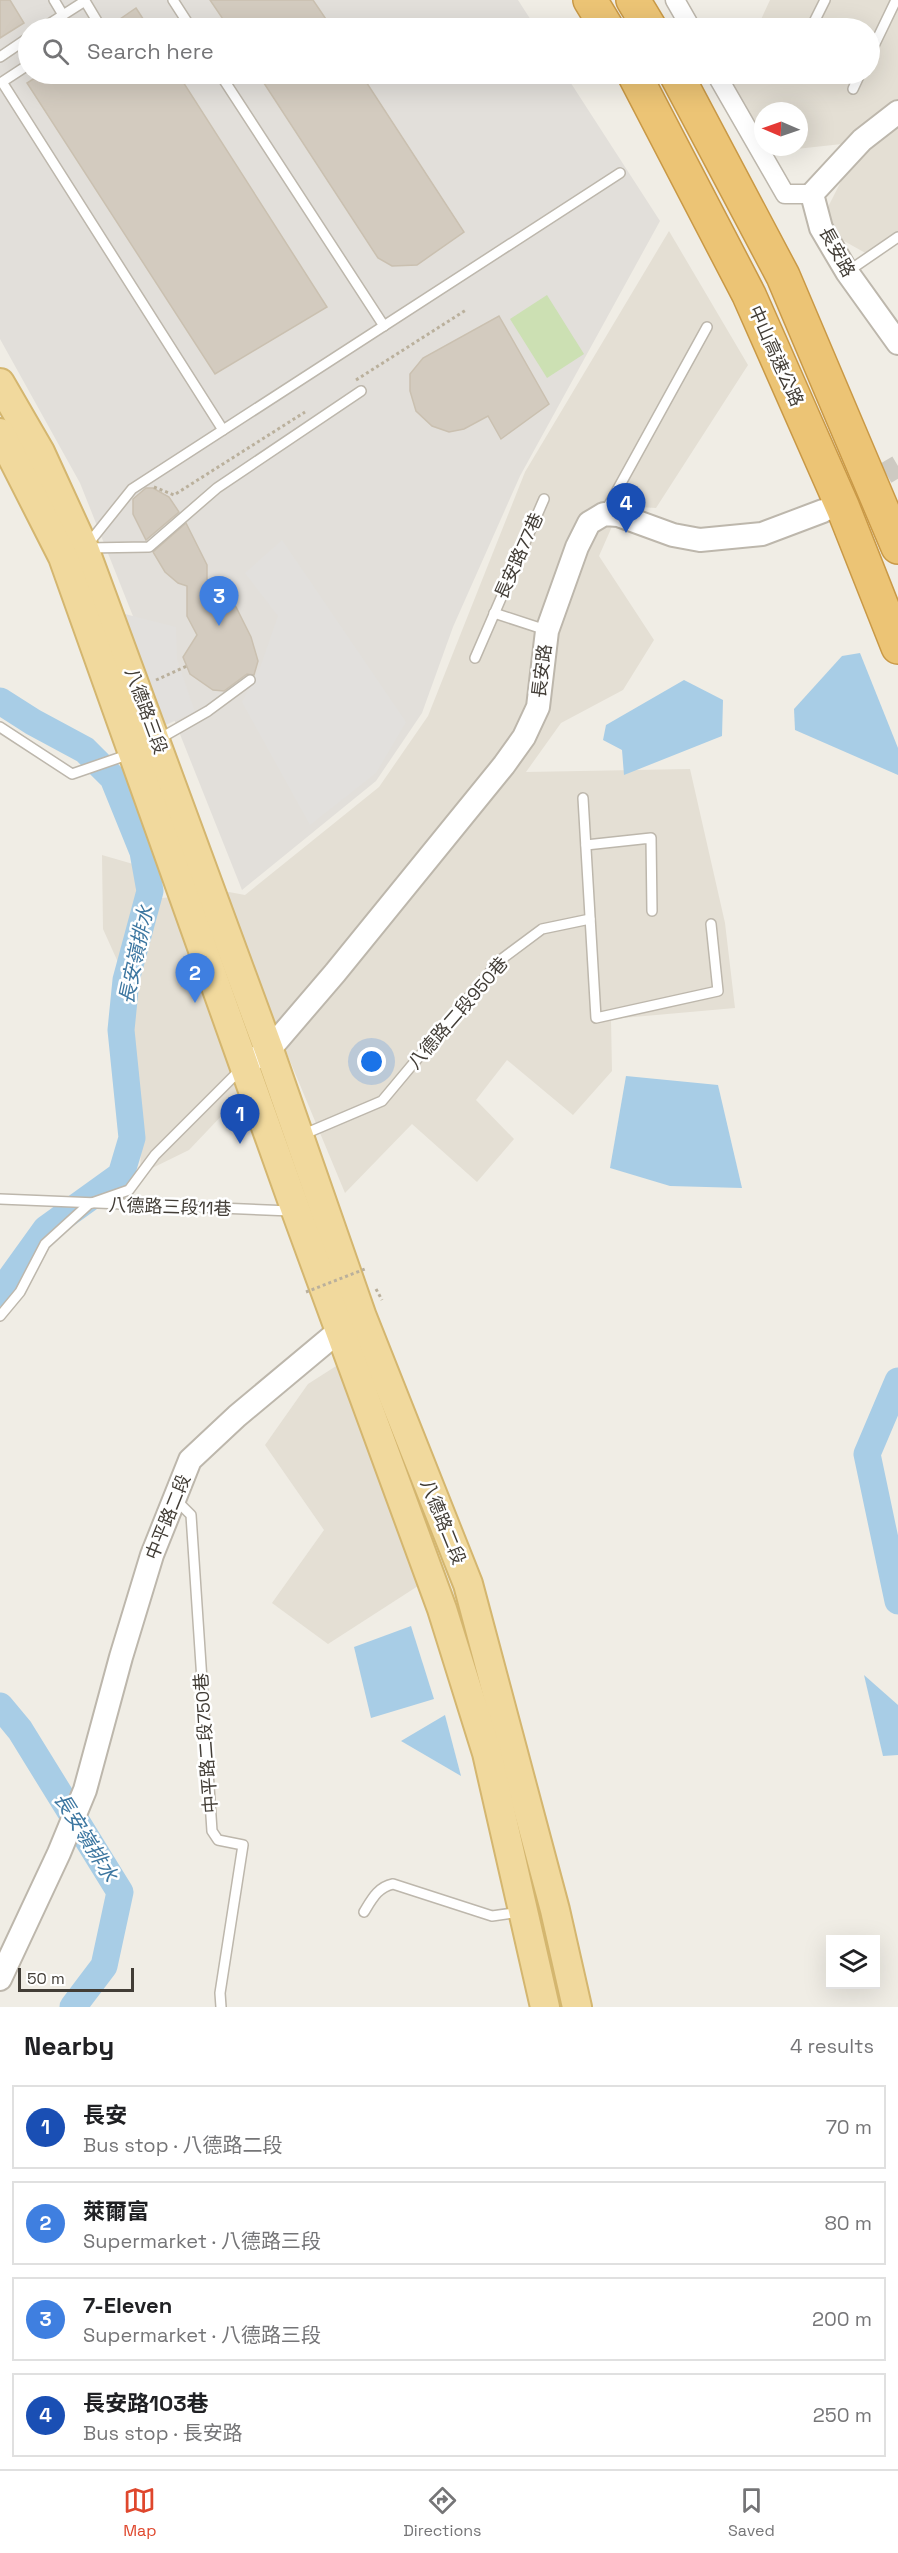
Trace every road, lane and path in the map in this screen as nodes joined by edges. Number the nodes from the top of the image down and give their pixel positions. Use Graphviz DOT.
graph roads {
  1 [pos="54,0"];
  2 [pos="173,0"];
  3 [pos="590,0"];
  4 [pos="633,0"];
  5 [pos="675,0"];
  6 [pos="825,0"];
  7 [pos="896,0"];
  8 [pos="63,15"];
  9 [pos="58,18"];
  10 [pos="95,18"];
  11 [pos="185,18"];
  12 [pos="601,18"];
  13 [pos="644,18"];
  14 [pos="685,18"];
  15 [pos="816,18"];
  16 [pos="880,33"];
  17 [pos="18,45"];
  18 [pos="0,57"];
  19 [pos="18,72"];
  20 [pos="227,84"];
  21 [pos="639,84"];
  22 [pos="681,84"];
  23 [pos="722,84"];
  24 [pos="855,84"];
  25 [pos="853,89"];
  26 [pos="898,112"];
  27 [pos="620,173"];
  28 [pos="812,194"];
  29 [pos="898,237"];
  30 [pos="847,272"];
  31 [pos="466,310"];
  32 [pos="384,326"];
  33 [pos="707,327"];
  34 [pos="898,343"];
  35 [pos="356,380"];
  36 [pos="0,383"];
  37 [pos="361,391"];
  38 [pos="305,412"];
  39 [pos="223,430"];
  40 [pos="0,433"];
  41 [pos="132,489"];
  42 [pos="544,499"];
  43 [pos="823,511"];
  44 [pos="604,514"];
  45 [pos="898,547"];
  46 [pos="74,552"];
  47 [pos="494,613"];
  48 [pos="547,631"];
  49 [pos="898,647"];
  50 [pos="474,658"];
  51 [pos="187,666"];
  52 [pos="250,680"];
  53 [pos="137,687"];
  54 [pos="0,727"];
  55 [pos="145,747"];
  56 [pos="583,798"];
  57 [pos="586,845"];
  58 [pos="652,911"];
  59 [pos="590,919"];
  60 [pos="711,924"];
  61 [pos="269,1050"];
  62 [pos="245,1065"];
  63 [pos="298,1137"];
  64 [pos="0,1199"];
  65 [pos="88,1204"];
  66 [pos="309,1210"];
  67 [pos="365,1269"];
  68 [pos="306,1292"];
  69 [pos="0,1316"];
  70 [pos="351,1323"];
  71 [pos="175,1499"];
  72 [pos="364,1911"];
  73 [pos="523,1911"];
  74 [pos="0,1978"];
  75 [pos="220,2007"];
  76 [pos="544,2007"];
  77 [pos="577,2007"];
  1 -- 8 [label="lane"];
  2 -- 11 [label="lane"];
  3 -- 12 [label="highway"];
  4 -- 13 [label="highway"];
  5 -- 14 [label="street"];
  6 -- 15 [label="lane"];
  7 -- 16 [label="lane"];
  8 -- 9 [label="lane"];
  8 -- 10 [label="lane"];
  17 -- 18 [label="lane"];
  19 -- 39 [label="lane"];
  20 -- 32 [label="lane"];
  21 -- 49 [label="highway, 中山高速公路"];
  22 -- 45 [label="highway, 中山高速公路"];
  23 -- 28 [label="street"];
  24 -- 25 [label="lane"];
  26 -- 28 [label="street"];
  27 -- 32 [label="lane"];
  28 -- 30 [label="street, 長安路"];
  29 -- 30 [label="lane"];
  30 -- 34 [label="street, 長安路"];
  31 -- 35 [label="path"];
  32 -- 39 [label="lane"];
  33 -- 44 [label="lane"];
  36 -- 46 [label="main road, 八德路三段"];
  37 -- 46 [label="lane"];
  38 -- 41 [label="path"];
  39 -- 41 [label="lane"];
  40 -- 46 [label="main road, 八德路三段"];
  41 -- 46 [label="lane"];
  42 -- 47 [label="lane, 長安路77巷"];
  43 -- 44 [label="street"];
  44 -- 48 [label="street, 長安路"];
  46 -- 53 [label="main road, 八德路三段"];
  46 -- 55 [label="main road, 八德路三段"];
  47 -- 48 [label="lane, 長安路77巷"];
  47 -- 50 [label="lane, 長安路77巷"];
  48 -- 61 [label="street, 長安路"];
  51 -- 53 [label="path"];
  52 -- 55 [label="lane"];
  53 -- 55 [label="main road, 八德路三段"];
  54 -- 55 [label="lane"];
  55 -- 61 [label="main road, 八德路三段"];
  55 -- 62 [label="main road, 八德路三段"];
  56 -- 57 [label="lane"];
  57 -- 58 [label="lane"];
  57 -- 59 [label="lane"];
  59 -- 60 [label="lane"];
  59 -- 63 [label="lane, 八德路二段950巷"];
  61 -- 62 [label="street, 長安路"];
  61 -- 63 [label="main road, 八德路二段"];
  62 -- 65 [label="lane"];
  62 -- 66 [label="main road, 八德路二段"];
  63 -- 66 [label="main road, 八德路二段"];
  64 -- 65 [label="lane"];
  65 -- 66 [label="lane, 八德路三段11巷"];
  65 -- 69 [label="lane, 八德路三段11巷"];
  66 -- 70 [label="main road, 八德路二段"];
  67 -- 68 [label="path, bridge"];
  70 -- 71 [label="street, 中平路二段"];
  70 -- 73 [label="main road, 八德路二段"];
  70 -- 77 [label="main road, 八德路二段"];
  71 -- 74 [label="street, 中平路二段"];
  71 -- 75 [label="lane, 中平路二段750巷"];
  72 -- 73 [label="lane"];
  73 -- 76 [label="main road, 八德路二段"];
}
